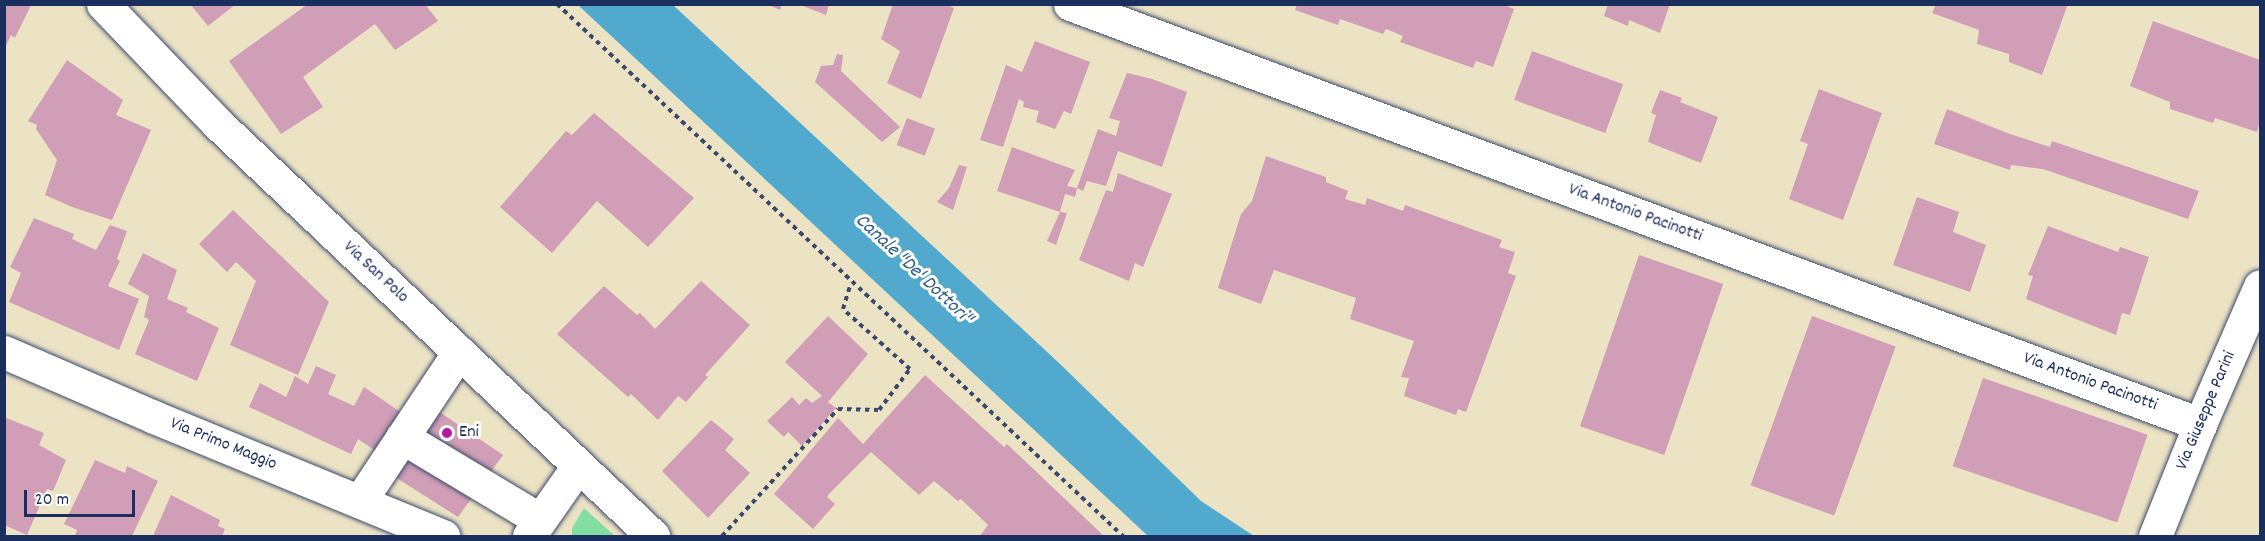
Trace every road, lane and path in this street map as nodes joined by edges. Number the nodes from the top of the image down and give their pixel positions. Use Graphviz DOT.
graph roads {
  1 [pos="103,4"];
  2 [pos="557,4"];
  3 [pos="1070,4"];
  4 [pos="851,283"];
  5 [pos="2260,286"];
  6 [pos="4,352"];
  7 [pos="459,352"];
  8 [pos="2200,424"];
  9 [pos="402,437"];
  10 [pos="578,466"];
  11 [pos="360,501"];
  12 [pos="535,528"];
  13 [pos="443,537"];
  14 [pos="653,537"];
  15 [pos="722,537"];
  16 [pos="1123,537"];
  17 [pos="2155,537"];
  1 -- 7 [label="street, Via San Polo"];
  2 -- 4 [label="path"];
  3 -- 8 [label="street, Via Antonio Pacinotti"];
  4 -- 15 [label="path"];
  4 -- 16 [label="path"];
  5 -- 8 [label="street, Via Giuseppe Parini"];
  6 -- 11 [label="street, Via Primo Maggio"];
  7 -- 9 [label="street"];
  7 -- 10 [label="street, Via San Polo"];
  8 -- 17 [label="street, Via Giuseppe Parini"];
  9 -- 11 [label="street"];
  9 -- 12 [label="street"];
  10 -- 12 [label="street"];
  10 -- 14 [label="street, Via San Polo"];
  11 -- 13 [label="street, Via Primo Maggio"];
}
